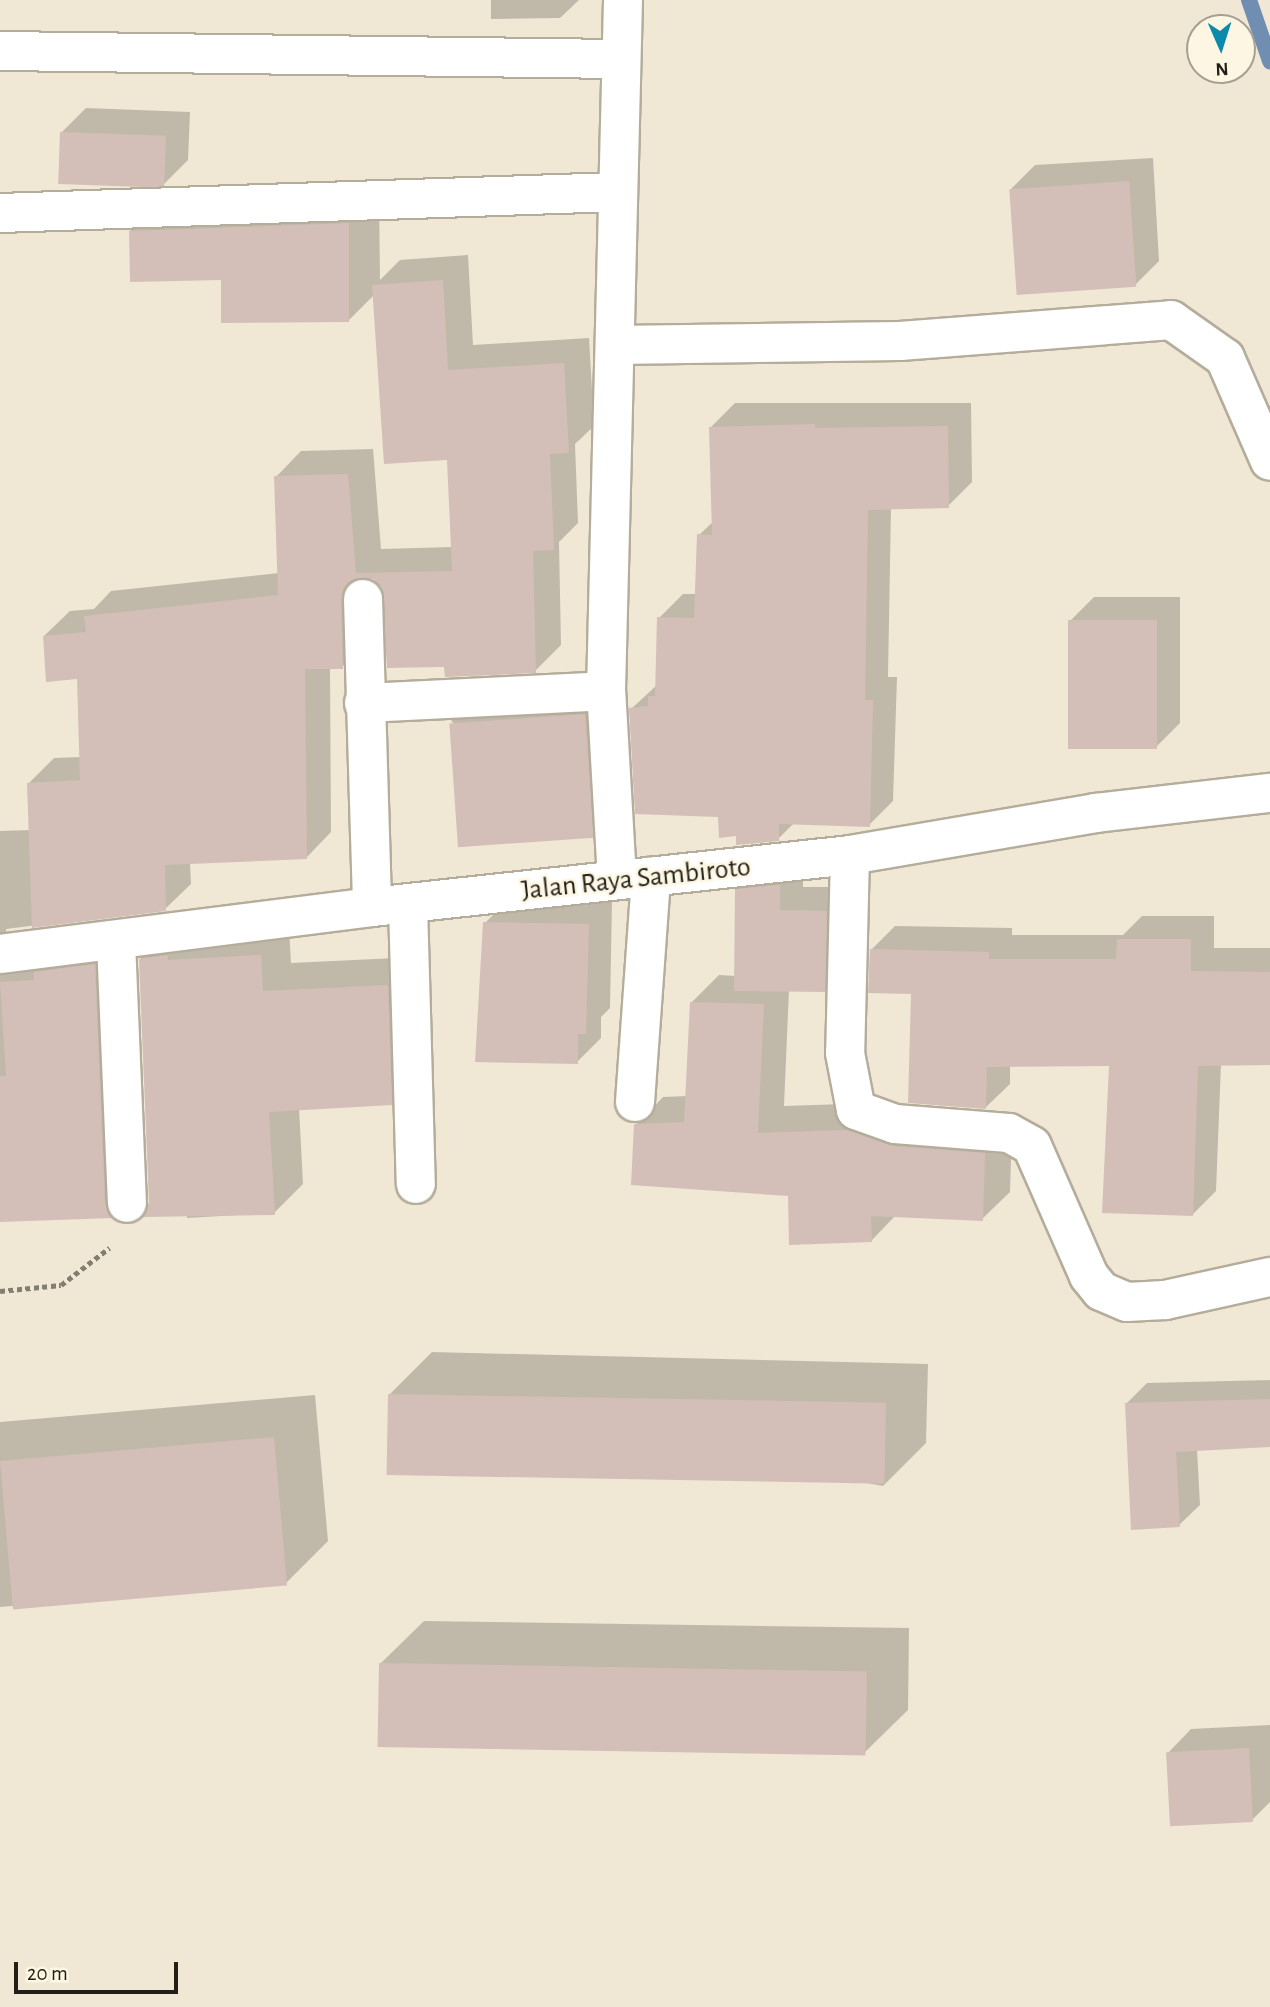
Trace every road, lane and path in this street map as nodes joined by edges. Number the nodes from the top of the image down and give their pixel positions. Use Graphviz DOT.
graph roads {
  1 [pos="623,0"];
  2 [pos="0,51"];
  3 [pos="619,59"];
  4 [pos="617,192"];
  5 [pos="0,213"];
  6 [pos="615,345"];
  7 [pos="1270,461"];
  8 [pos="363,599"];
  9 [pos="606,691"];
  10 [pos="364,703"];
  11 [pos="1270,793"];
  12 [pos="850,855"];
  13 [pos="634,878"];
  14 [pos="390,906"];
  15 [pos="116,942"];
  16 [pos="0,954"];
  17 [pos="635,1102"];
  18 [pos="416,1184"];
  19 [pos="127,1203"];
  20 [pos="1270,1278"];
  21 [pos="0,1291"];
  1 -- 3 [label="street"];
  2 -- 3 [label="street"];
  3 -- 4 [label="street"];
  4 -- 5 [label="street"];
  4 -- 6 [label="street"];
  6 -- 7 [label="street"];
  6 -- 9 [label="street"];
  8 -- 10 [label="street"];
  9 -- 10 [label="street"];
  9 -- 13 [label="street"];
  10 -- 14 [label="street"];
  11 -- 12 [label="street, Jalan Raya Sambiroto"];
  12 -- 13 [label="street, Jalan Raya Sambiroto"];
  12 -- 20 [label="street"];
  13 -- 14 [label="street, Jalan Raya Sambiroto"];
  13 -- 17 [label="street"];
  14 -- 15 [label="street, Jalan Raya Sambiroto"];
  14 -- 18 [label="street"];
  15 -- 16 [label="street, Jalan Raya Sambiroto"];
  15 -- 19 [label="street"];
  19 -- 21 [label="path"];
}
